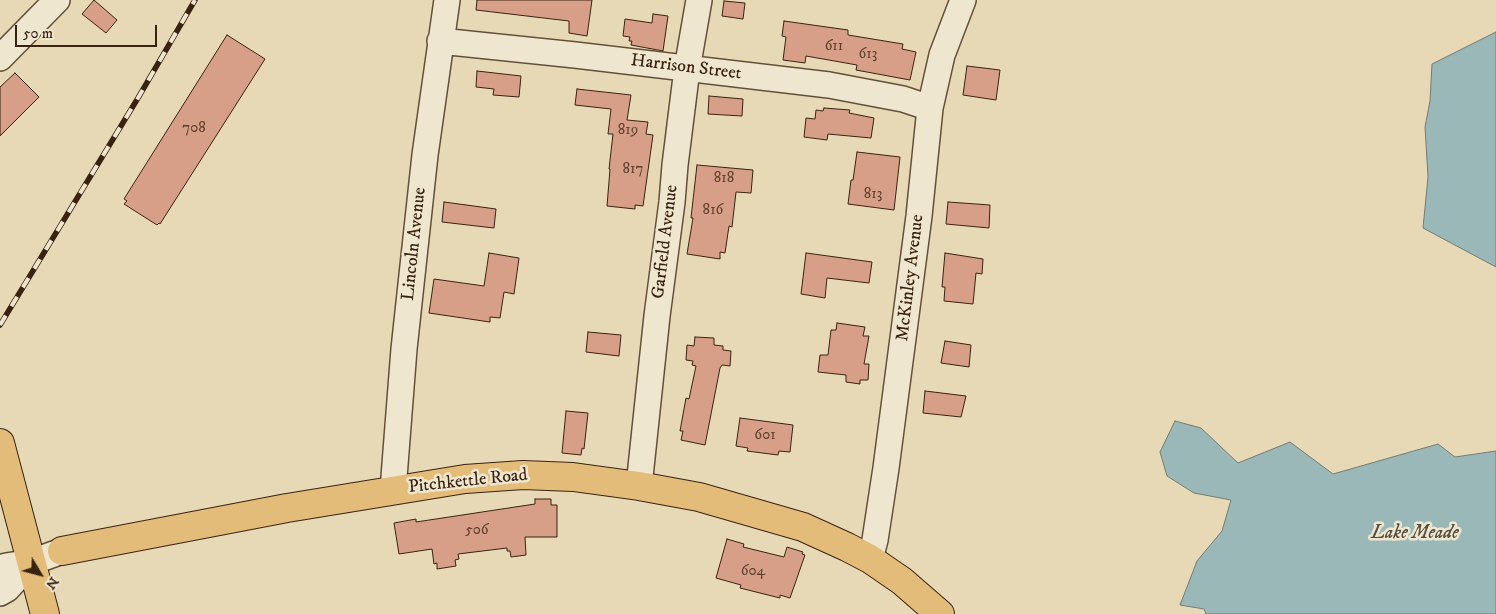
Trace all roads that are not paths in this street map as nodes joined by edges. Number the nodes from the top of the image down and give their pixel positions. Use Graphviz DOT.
graph roads {
  1 [pos="56,0"];
  2 [pos="447,0"];
  3 [pos="699,0"];
  4 [pos="963,0"];
  5 [pos="440,42"];
  6 [pos="0,58"];
  7 [pos="687,69"];
  8 [pos="930,108"];
  9 [pos="0,442"];
  10 [pos="639,486"];
  11 [pos="393,490"];
  12 [pos="62,551"];
  13 [pos="870,559"];
  14 [pos="32,562"];
  15 [pos="0,569"];
  16 [pos="0,593"];
  17 [pos="44,614"];
  18 [pos="940,614"];
  1 -- 6 [label="street"];
  2 -- 5 [label="street, Lincoln Avenue"];
  3 -- 7 [label="street, Garfield Avenue"];
  4 -- 8 [label="street, McKinley Avenue"];
  5 -- 7 [label="street, Harrison Street"];
  5 -- 11 [label="street, Lincoln Avenue"];
  7 -- 8 [label="street, Harrison Street"];
  7 -- 10 [label="street, Garfield Avenue"];
  8 -- 13 [label="street, McKinley Avenue"];
  9 -- 14 [label="main road"];
  10 -- 11 [label="main road, Pitchkettle Road"];
  10 -- 13 [label="main road, Pitchkettle Road"];
  11 -- 12 [label="main road, Pitchkettle Road"];
  12 -- 14 [label="street, Pitchkettle Road"];
  13 -- 18 [label="main road, Pitchkettle Road"];
  14 -- 15 [label="street, Pitchkettle Road"];
  14 -- 16 [label="street"];
  14 -- 17 [label="main road"];
}
